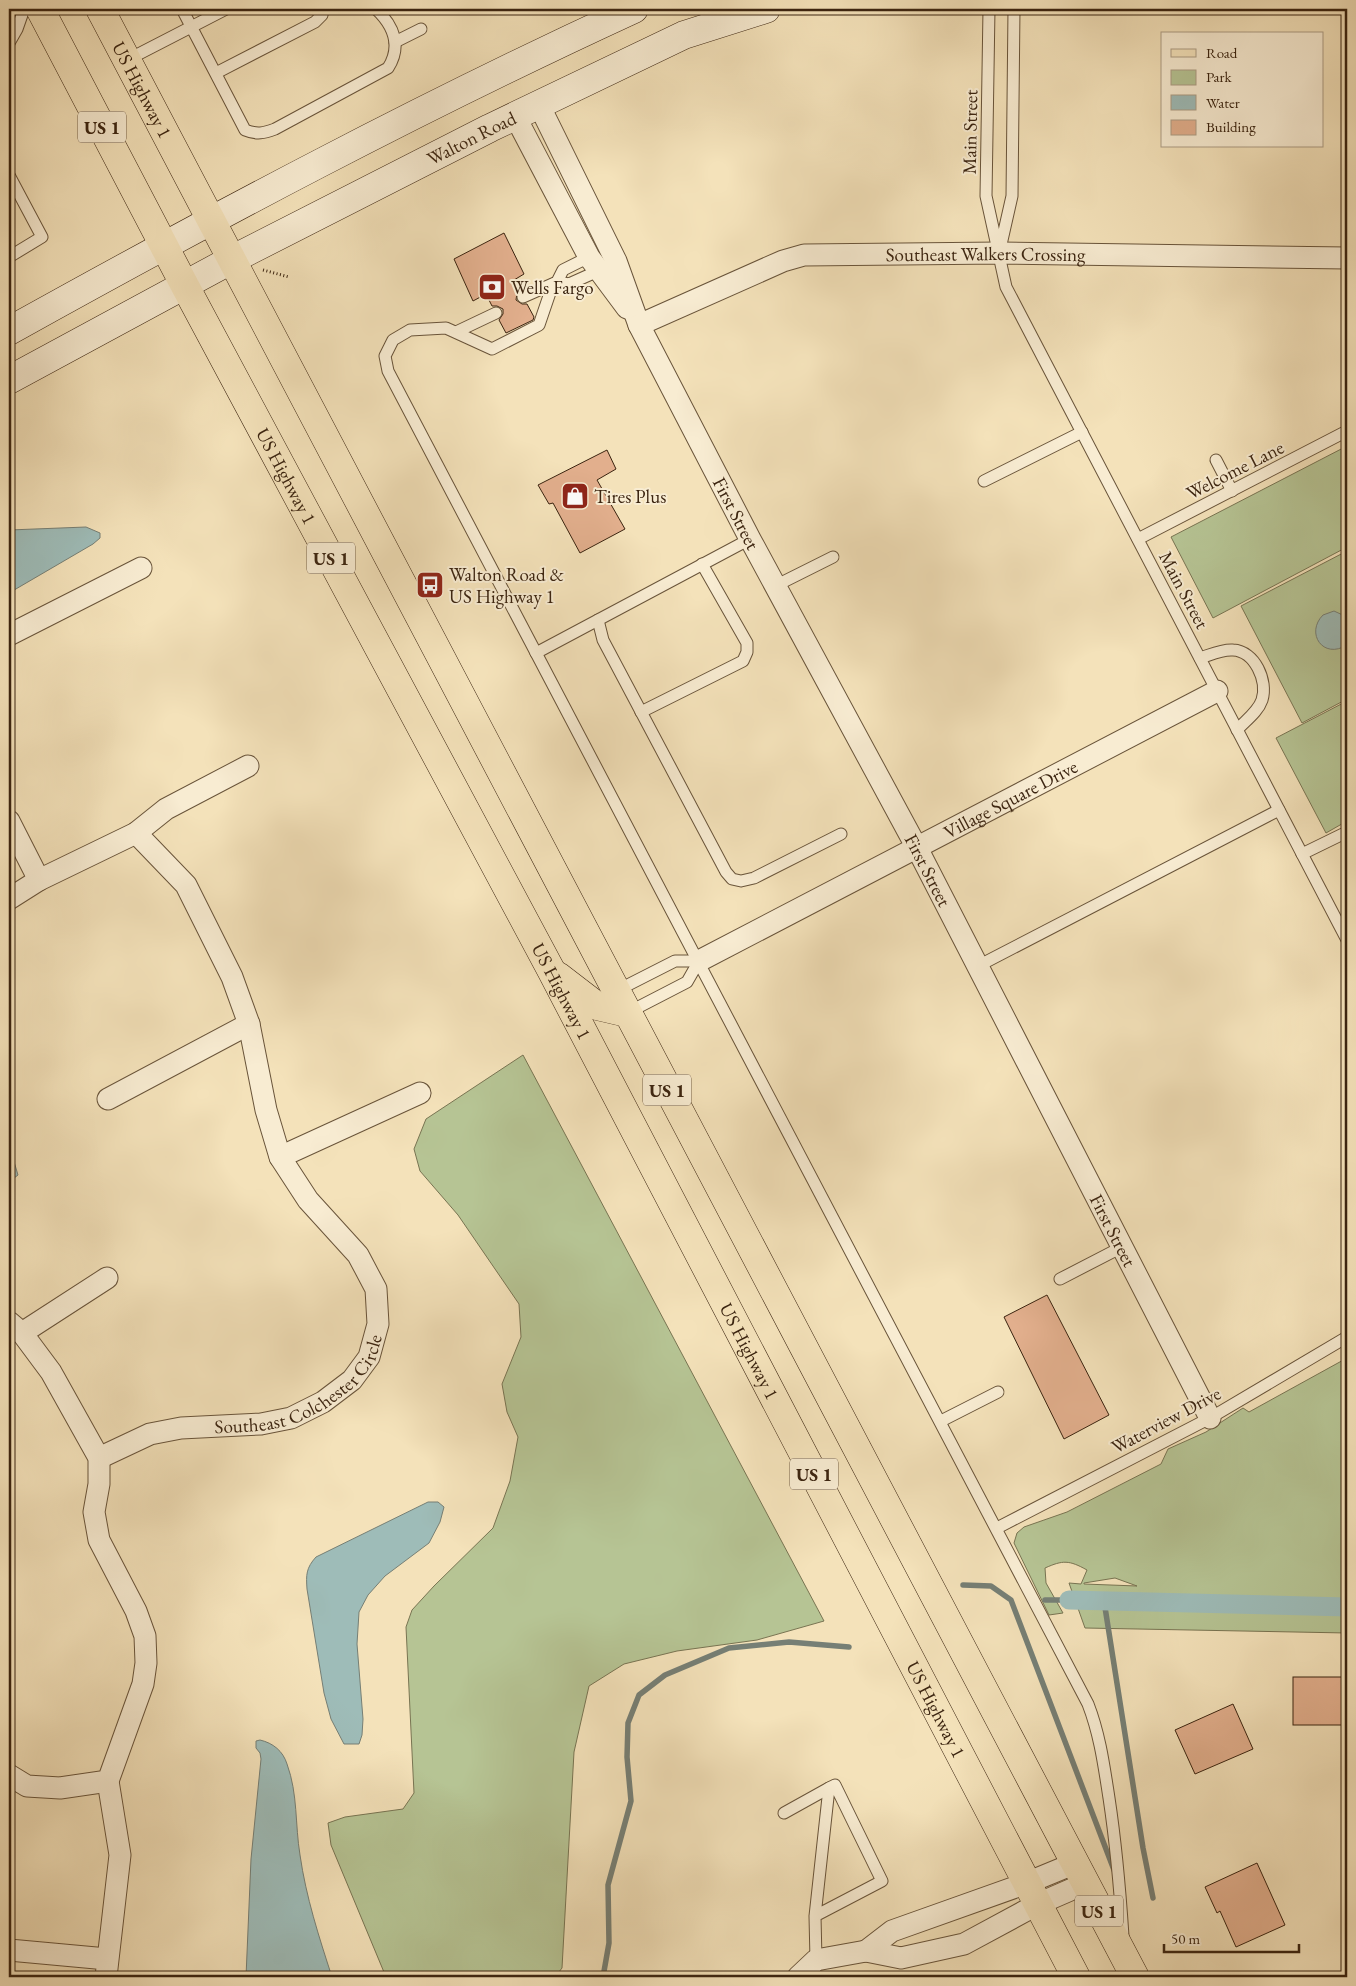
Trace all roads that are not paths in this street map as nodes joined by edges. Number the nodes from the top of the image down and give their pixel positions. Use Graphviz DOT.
graph roads {
  1 [pos="24,9"];
  2 [pos="40,9"];
  3 [pos="100,9"];
  4 [pos="182,9"];
  5 [pos="226,9"];
  6 [pos="323,9"];
  7 [pos="376,9"];
  8 [pos="634,9"];
  9 [pos="766,9"];
  10 [pos="989,9"];
  11 [pos="1014,9"];
  12 [pos="192,26"];
  13 [pos="421,29"];
  14 [pos="395,42"];
  15 [pos="9,43"];
  16 [pos="127,60"];
  17 [pos="216,73"];
  18 [pos="539,105"];
  19 [pos="515,116"];
  20 [pos="9,175"];
  21 [pos="211,220"];
  22 [pos="164,245"];
  23 [pos="1000,254"];
  24 [pos="9,257"];
  25 [pos="1347,258"];
  26 [pos="231,260"];
  27 [pos="594,264"];
  28 [pos="555,283"];
  29 [pos="186,286"];
  30 [pos="523,297"];
  31 [pos="496,313"];
  32 [pos="639,324"];
  33 [pos="451,330"];
  34 [pos="9,331"];
  35 [pos="9,380"];
  36 [pos="1347,431"];
  37 [pos="1082,432"];
  38 [pos="1216,460"];
  39 [pos="984,481"];
  40 [pos="1232,491"];
  41 [pos="750,539"];
  42 [pos="1138,539"];
  43 [pos="833,556"];
  44 [pos="702,564"];
  45 [pos="141,568"];
  46 [pos="775,586"];
  47 [pos="598,620"];
  48 [pos="9,635"];
  49 [pos="536,653"];
  50 [pos="1200,658"];
  51 [pos="1217,691"];
  52 [pos="641,712"];
  53 [pos="1237,730"];
  54 [pos="248,766"];
  55 [pos="1279,810"];
  56 [pos="9,821"];
  57 [pos="1347,832"];
  58 [pos="136,833"];
  59 [pos="841,834"];
  60 [pos="916,848"];
  61 [pos="1302,854"];
  62 [pos="39,880"];
  63 [pos="9,899"];
  64 [pos="1347,940"];
  65 [pos="699,962"];
  66 [pos="978,966"];
  67 [pos="551,970"];
  68 [pos="621,1002"];
  69 [pos="249,1024"];
  70 [pos="420,1093"];
  71 [pos="108,1099"];
  72 [pos="280,1157"];
  73 [pos="1122,1247"];
  74 [pos="107,1278"];
  75 [pos="1060,1279"];
  76 [pos="16,1328"];
  77 [pos="1347,1337"];
  78 [pos="998,1392"];
  79 [pos="1210,1418"];
  80 [pos="941,1421"];
  81 [pos="99,1458"];
  82 [pos="997,1528"];
  83 [pos="9,1775"];
  84 [pos="108,1781"];
  85 [pos="829,1788"];
  86 [pos="784,1813"];
  87 [pos="1079,1874"];
  88 [pos="1032,1893"];
  89 [pos="815,1916"];
  90 [pos="9,1950"];
  91 [pos="866,1951"];
  92 [pos="816,1960"];
  93 [pos="107,1968"];
  94 [pos="1130,1968"];
  95 [pos="798,1977"];
  96 [pos="1076,1977"];
  1 -- 15 [label="lane"];
  2 -- 22 [label="main road, US Highway 1 / US 1"];
  3 -- 16 [label="main road, US Highway 1 / US 1"];
  4 -- 12 [label="lane"];
  5 -- 12 [label="lane"];
  6 -- 17 [label="lane"];
  7 -- 14 [label="lane"];
  8 -- 21 [label="main road"];
  9 -- 18 [label="main road, Walton Road"];
  10 -- 23 [label="lane, Main Street"];
  11 -- 23 [label="lane, Main Street"];
  12 -- 16 [label="lane"];
  12 -- 17 [label="lane"];
  13 -- 14 [label="lane"];
  14 -- 17 [label="lane"];
  16 -- 21 [label="main road, US Highway 1 / US 1"];
  18 -- 19 [label="main road, Walton Road"];
  18 -- 32 [label="street, First Street"];
  19 -- 26 [label="main road, Walton Road"];
  19 -- 27 [label="street, First Street"];
  20 -- 24 [label="lane"];
  21 -- 22 [label="main road"];
  21 -- 26 [label="main road, US Highway 1 / US 1"];
  22 -- 29 [label="main road, US Highway 1 / US 1"];
  22 -- 34 [label="main road"];
  23 -- 25 [label="street, Southeast Walkers Crossing"];
  23 -- 32 [label="street, Southeast Walkers Crossing"];
  23 -- 37 [label="lane, Main Street"];
  26 -- 29 [label="main road, Walton Road"];
  26 -- 68 [label="main road, US Highway 1 / US 1"];
  27 -- 28 [label="lane"];
  27 -- 32 [label="street, First Street"];
  28 -- 30 [label="lane"];
  28 -- 33 [label="lane"];
  29 -- 35 [label="main road, Walton Road"];
  29 -- 67 [label="main road, US Highway 1 / US 1"];
  31 -- 33 [label="lane"];
  32 -- 41 [label="street, First Street"];
  33 -- 49 [label="lane"];
  36 -- 40 [label="lane, Welcome Lane"];
  37 -- 39 [label="lane"];
  37 -- 42 [label="lane, Main Street"];
  38 -- 40 [label="lane"];
  40 -- 42 [label="lane, Welcome Lane"];
  41 -- 44 [label="lane"];
  41 -- 46 [label="street, First Street"];
  42 -- 50 [label="lane, Main Street"];
  43 -- 46 [label="lane"];
  44 -- 47 [label="lane"];
  44 -- 52 [label="lane"];
  45 -- 48 [label="street"];
  46 -- 60 [label="street, First Street"];
  47 -- 49 [label="lane"];
  47 -- 52 [label="lane"];
  49 -- 65 [label="lane"];
  50 -- 51 [label="lane, Main Street"];
  50 -- 53 [label="lane"];
  51 -- 53 [label="lane, Main Street"];
  51 -- 60 [label="street, Village Square Drive"];
  52 -- 59 [label="lane"];
  53 -- 55 [label="lane, Main Street"];
  54 -- 58 [label="street"];
  55 -- 61 [label="lane, Main Street"];
  55 -- 66 [label="lane"];
  56 -- 62 [label="street"];
  57 -- 61 [label="lane"];
  58 -- 62 [label="street"];
  58 -- 69 [label="street, Southeast Colchester Circle"];
  60 -- 65 [label="street, Village Square Drive"];
  60 -- 66 [label="street, First Street"];
  61 -- 64 [label="lane, Main Street"];
  62 -- 63 [label="street"];
  65 -- 68 [label="lane, Village Square Drive"];
  65 -- 68 [label="lane, Village Square Drive"];
  65 -- 80 [label="lane"];
  66 -- 73 [label="street, First Street"];
  67 -- 68 [label="main road"];
  67 -- 88 [label="main road, US Highway 1 / US 1"];
  68 -- 87 [label="main road, US Highway 1 / US 1"];
  69 -- 71 [label="street"];
  69 -- 72 [label="street, Southeast Colchester Circle"];
  70 -- 72 [label="street"];
  72 -- 81 [label="street, Southeast Colchester Circle"];
  73 -- 75 [label="lane"];
  73 -- 79 [label="street, First Street"];
  74 -- 76 [label="street"];
  76 -- 81 [label="street"];
  77 -- 79 [label="lane, Waterview Drive"];
  78 -- 80 [label="lane"];
  79 -- 82 [label="lane, Waterview Drive"];
  80 -- 82 [label="lane"];
  81 -- 84 [label="street"];
  82 -- 94 [label="lane"];
  83 -- 84 [label="street"];
  84 -- 93 [label="street"];
  85 -- 86 [label="lane"];
  85 -- 89 [label="lane"];
  85 -- 89 [label="lane"];
  87 -- 88 [label="street"];
  87 -- 94 [label="main road, US Highway 1 / US 1"];
  88 -- 91 [label="street"];
  88 -- 91 [label="street"];
  88 -- 96 [label="main road, US Highway 1 / US 1"];
  89 -- 92 [label="lane"];
  90 -- 93 [label="street"];
  91 -- 92 [label="street"];
  92 -- 95 [label="street"];
}
